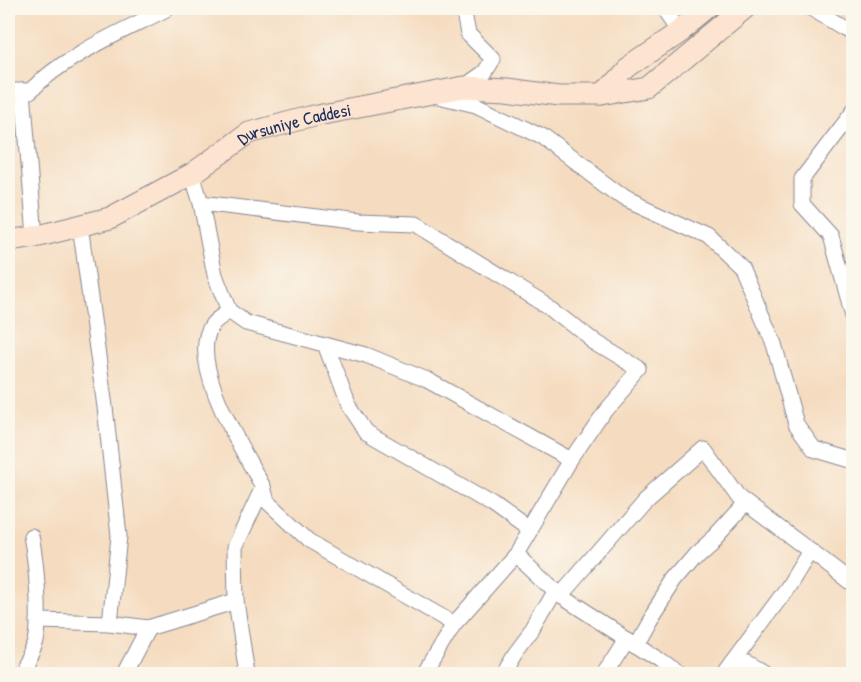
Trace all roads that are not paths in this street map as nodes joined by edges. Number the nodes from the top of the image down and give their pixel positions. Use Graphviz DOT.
graph roads {
  1 [pos="463,8"];
  2 [pos="665,8"];
  3 [pos="709,8"];
  4 [pos="745,8"];
  5 [pos="811,8"];
  6 [pos="166,9"];
  7 [pos="681,31"];
  8 [pos="854,34"];
  9 [pos="464,87"];
  10 [pos="15,91"];
  11 [pos="425,93"];
  12 [pos="602,96"];
  13 [pos="854,111"];
  14 [pos="192,174"];
  15 [pos="201,203"];
  16 [pos="80,225"];
  17 [pos="35,237"];
  18 [pos="8,241"];
  19 [pos="230,311"];
  20 [pos="854,319"];
  21 [pos="325,344"];
  22 [pos="572,460"];
  23 [pos="854,462"];
  24 [pos="263,487"];
  25 [pos="746,504"];
  26 [pos="530,531"];
  27 [pos="31,536"];
  28 [pos="810,550"];
  29 [pos="516,554"];
  30 [pos="854,585"];
  31 [pos="559,593"];
  32 [pos="236,601"];
  33 [pos="38,621"];
  34 [pos="110,623"];
  35 [pos="454,624"];
  36 [pos="148,628"];
  37 [pos="631,641"];
  38 [pos="728,669"];
  39 [pos="19,675"];
  40 [pos="124,675"];
  41 [pos="247,675"];
  42 [pos="424,675"];
  43 [pos="503,675"];
  44 [pos="603,675"];
  45 [pos="679,675"];
  46 [pos="764,675"];
  1 -- 9 [label="street"];
  2 -- 7 [label="street"];
  3 -- 7 [label="street"];
  4 -- 12 [label="street, Dursuniye Caddesi"];
  5 -- 8 [label="street"];
  6 -- 10 [label="street"];
  7 -- 12 [label="street"];
  9 -- 11 [label="street, Dursuniye Caddesi"];
  9 -- 12 [label="street, Dursuniye Caddesi"];
  10 -- 17 [label="street"];
  11 -- 14 [label="street, Dursuniye Caddesi"];
  11 -- 23 [label="street"];
  13 -- 20 [label="street"];
  14 -- 15 [label="street"];
  14 -- 16 [label="street, Dursuniye Caddesi"];
  15 -- 19 [label="street"];
  15 -- 22 [label="street"];
  16 -- 17 [label="street, Dursuniye Caddesi"];
  16 -- 34 [label="street"];
  17 -- 18 [label="street, Dursuniye Caddesi"];
  19 -- 21 [label="street"];
  19 -- 24 [label="street"];
  21 -- 22 [label="street"];
  21 -- 26 [label="street"];
  22 -- 26 [label="street"];
  24 -- 32 [label="street"];
  24 -- 35 [label="street"];
  25 -- 28 [label="street"];
  25 -- 31 [label="street"];
  25 -- 37 [label="street"];
  26 -- 29 [label="street"];
  27 -- 33 [label="street"];
  28 -- 30 [label="street"];
  28 -- 38 [label="street"];
  29 -- 31 [label="street"];
  29 -- 35 [label="street"];
  31 -- 37 [label="street"];
  31 -- 43 [label="street"];
  32 -- 36 [label="street"];
  32 -- 41 [label="street"];
  33 -- 34 [label="street"];
  33 -- 39 [label="street"];
  34 -- 36 [label="street"];
  35 -- 42 [label="street"];
  36 -- 40 [label="street"];
  37 -- 44 [label="street"];
  37 -- 45 [label="street"];
  38 -- 46 [label="street"];
}
